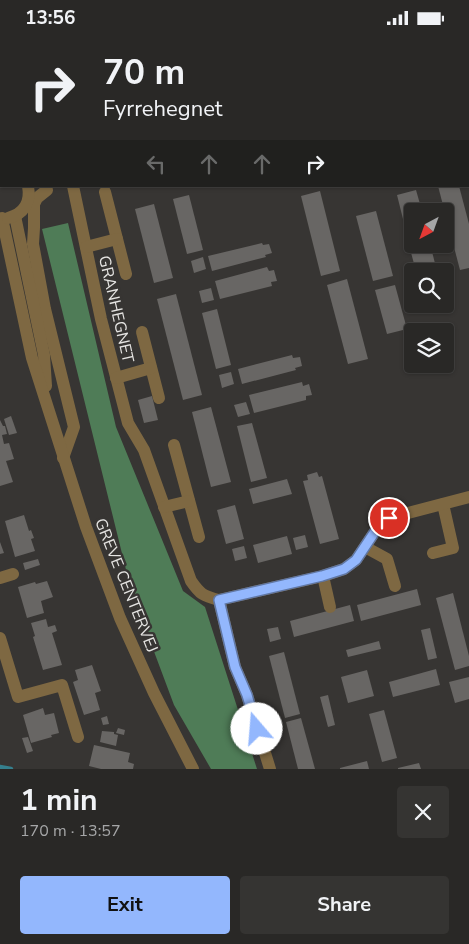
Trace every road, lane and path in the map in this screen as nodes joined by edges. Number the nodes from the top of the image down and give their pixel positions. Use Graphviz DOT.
graph roads {
  1 [pos="73,187"];
  2 [pos="52,188"];
  3 [pos="29,191"];
  4 [pos="105,192"];
  5 [pos="6,217"];
  6 [pos="117,239"];
  7 [pos="0,243"];
  8 [pos="86,247"];
  9 [pos="12,267"];
  10 [pos="126,273"];
  11 [pos="142,332"];
  12 [pos="151,368"];
  13 [pos="116,378"];
  14 [pos="159,398"];
  15 [pos="48,406"];
  16 [pos="174,445"];
  17 [pos="63,458"];
  18 [pos="469,497"];
  19 [pos="189,501"];
  20 [pos="442,504"];
  21 [pos="164,507"];
  22 [pos="198,537"];
  23 [pos="365,547"];
  24 [pos="433,553"];
  25 [pos="13,574"];
  26 [pos="322,576"];
  27 [pos="0,578"];
  28 [pos="395,586"];
  29 [pos="219,600"];
  30 [pos="330,607"];
  31 [pos="0,638"];
  32 [pos="78,737"];
  33 [pos="193,769"];
  34 [pos="270,769"];
  1 -- 8 [label="street, GRANHEGNET"];
  2 -- 3 [label="street"];
  2 -- 17 [label="street"];
  3 -- 5 [label="street"];
  4 -- 6 [label="street, GRANHEGNET"];
  5 -- 9 [label="street, GREVE CENTERVEJ"];
  5 -- 15 [label="street, GREVE CENTERVEJ"];
  6 -- 8 [label="street, GRANHEGNET"];
  6 -- 10 [label="street, GRANHEGNET"];
  7 -- 9 [label="street"];
  8 -- 13 [label="street, GRANHEGNET"];
  9 -- 15 [label="street, GREVE CENTERVEJ"];
  11 -- 12 [label="street, GRANHEGNET"];
  12 -- 13 [label="street, GRANHEGNET"];
  12 -- 14 [label="street, GRANHEGNET"];
  13 -- 21 [label="street, GRANHEGNET"];
  15 -- 17 [label="street, GREVE CENTERVEJ"];
  16 -- 19 [label="street"];
  17 -- 33 [label="street, GREVE CENTERVEJ"];
  18 -- 20 [label="street"];
  19 -- 21 [label="street"];
  19 -- 22 [label="street"];
  20 -- 23 [label="street"];
  20 -- 24 [label="street"];
  21 -- 29 [label="street, GRANHEGNET"];
  23 -- 26 [label="street"];
  23 -- 28 [label="street"];
  25 -- 27 [label="street"];
  26 -- 29 [label="street"];
  26 -- 30 [label="street"];
  29 -- 34 [label="street"];
  31 -- 32 [label="street"];
}
